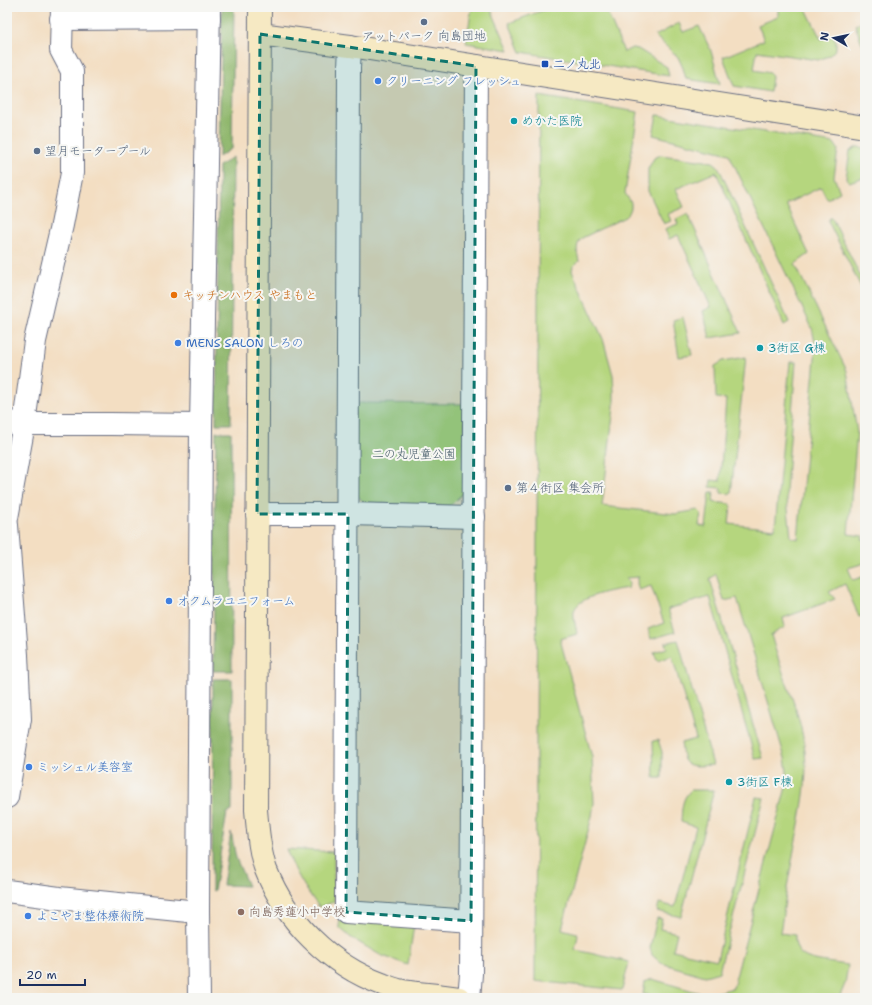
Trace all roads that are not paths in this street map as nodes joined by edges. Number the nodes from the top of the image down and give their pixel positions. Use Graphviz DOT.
graph roads {
  1 [pos="260,7"];
  2 [pos="209,12"];
  3 [pos="62,13"];
  4 [pos="260,34"];
  5 [pos="350,46"];
  6 [pos="476,66"];
  7 [pos="865,127"];
  8 [pos="15,423"];
  9 [pos="201,426"];
  10 [pos="257,514"];
  11 [pos="348,514"];
  12 [pos="474,517"];
  13 [pos="7,518"];
  14 [pos="7,525"];
  15 [pos="13,683"];
  16 [pos="7,797"];
  17 [pos="7,891"];
  18 [pos="198,912"];
  19 [pos="471,921"];
  20 [pos="199,998"];
  21 [pos="459,998"];
  22 [pos="469,998"];
  1 -- 4 [label="street"];
  2 -- 3 [label="street"];
  2 -- 9 [label="street"];
  3 -- 8 [label="street"];
  4 -- 5 [label="street"];
  4 -- 10 [label="street"];
  5 -- 6 [label="street"];
  5 -- 11 [label="street"];
  6 -- 7 [label="street"];
  6 -- 12 [label="street"];
  8 -- 9 [label="street"];
  8 -- 13 [label="street"];
  9 -- 18 [label="street"];
  10 -- 11 [label="street"];
  10 -- 21 [label="street"];
  11 -- 12 [label="street"];
  11 -- 19 [label="street"];
  12 -- 19 [label="street"];
  14 -- 15 [label="street"];
  15 -- 16 [label="street"];
  17 -- 18 [label="street"];
  18 -- 20 [label="street"];
  19 -- 22 [label="street"];
}
